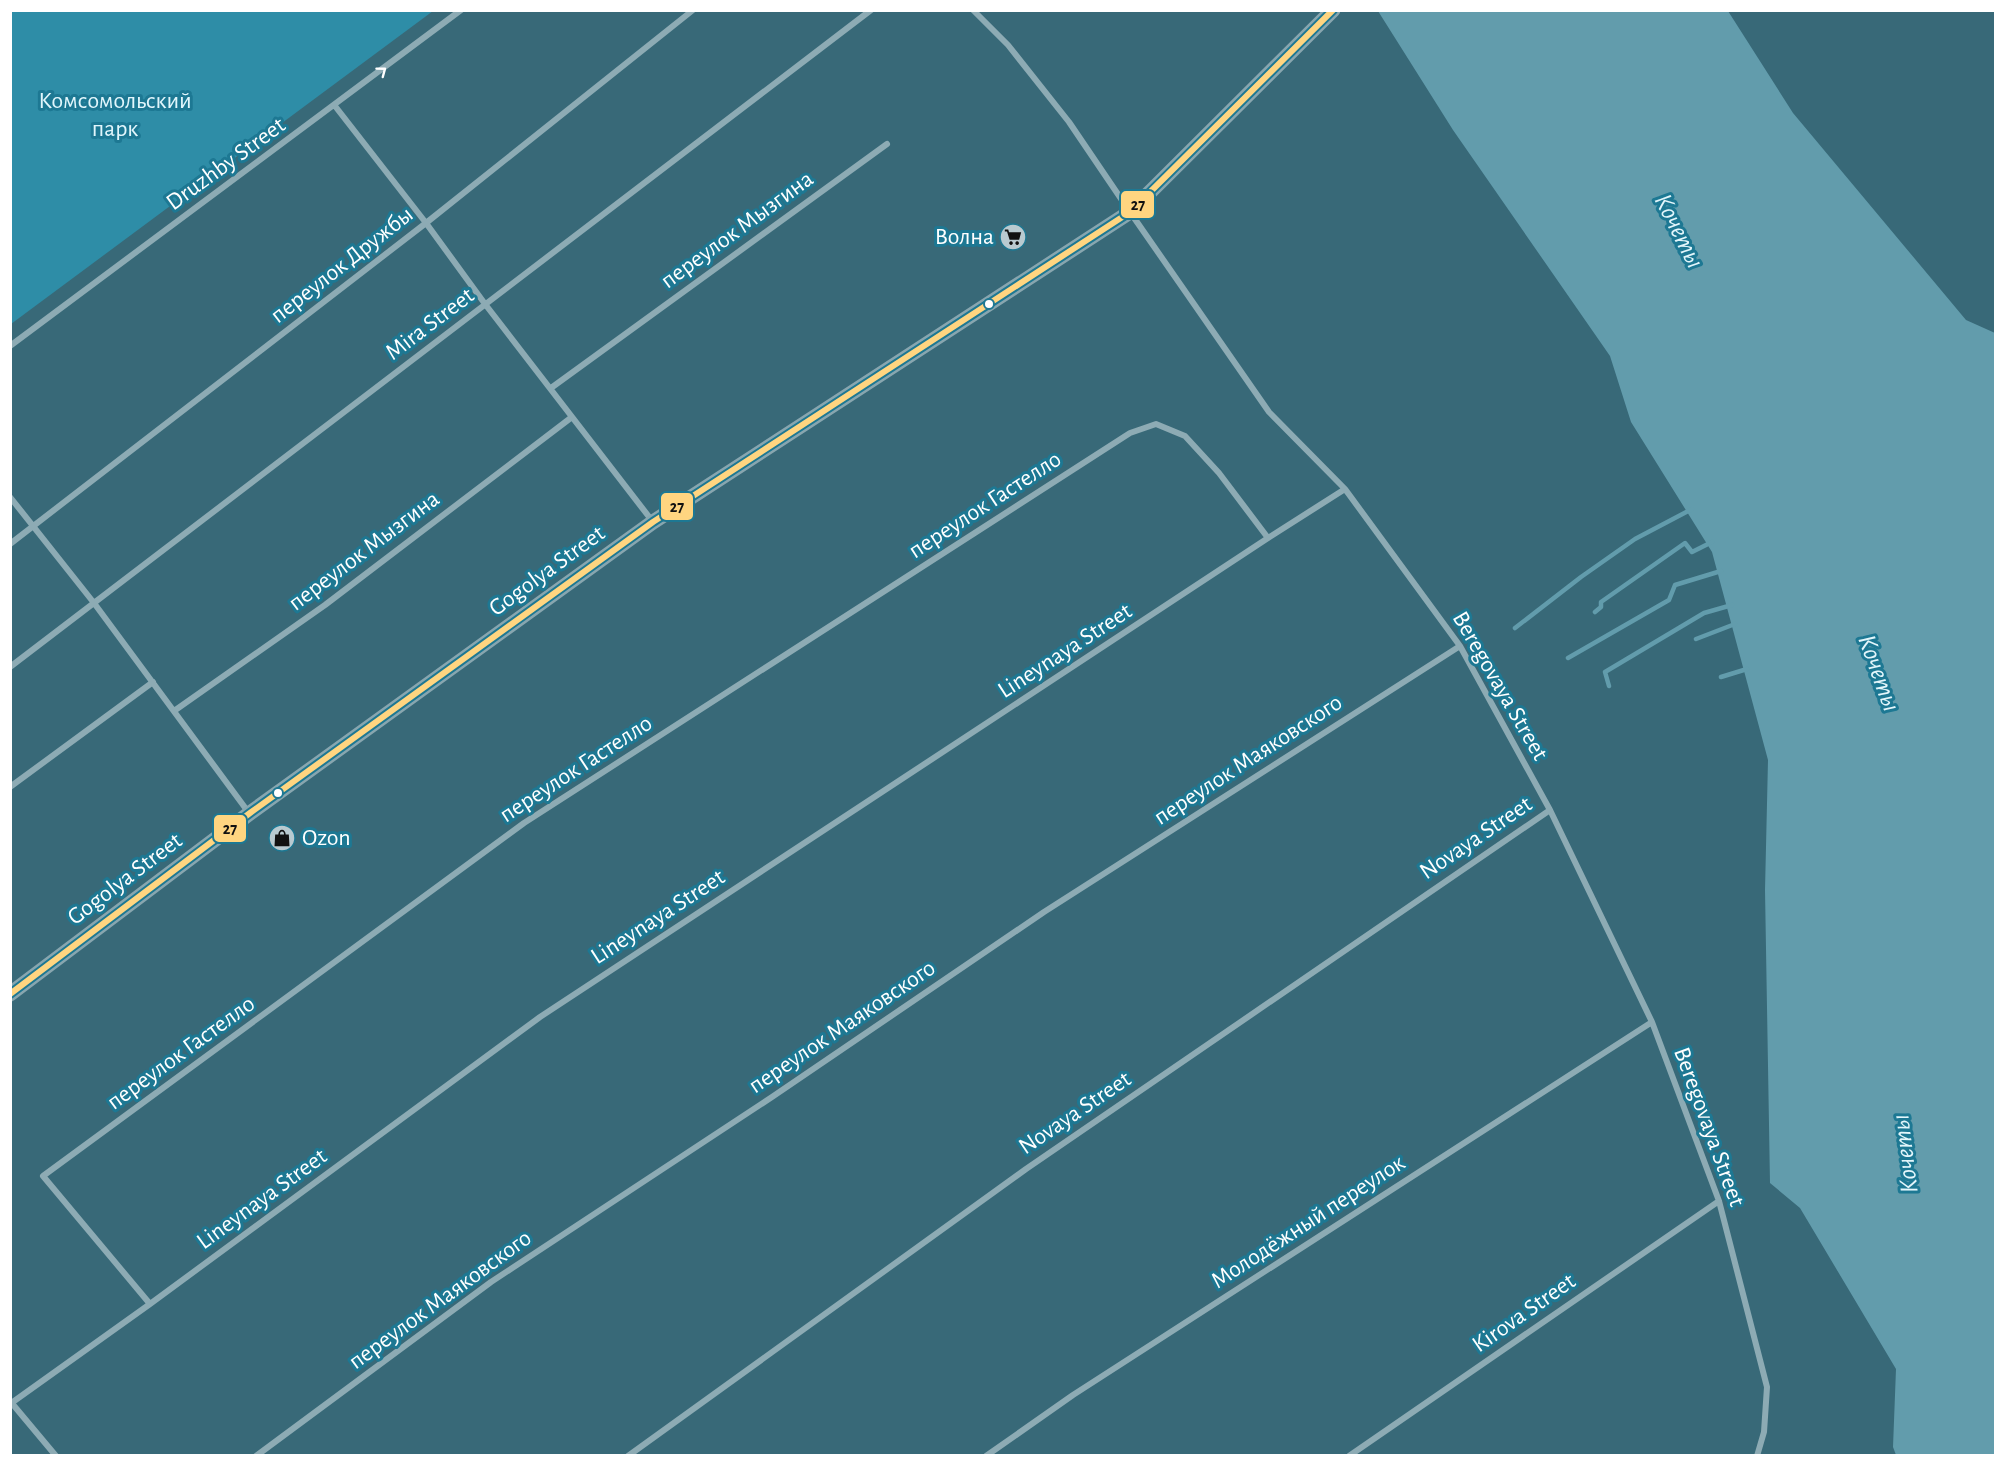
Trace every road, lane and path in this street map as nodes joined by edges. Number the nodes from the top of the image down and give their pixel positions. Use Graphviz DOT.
graph roads {
  1 [pos="461,10"];
  2 [pos="693,10"];
  3 [pos="871,10"];
  4 [pos="973,10"];
  5 [pos="1333,10"];
  6 [pos="335,106"];
  7 [pos="887,144"];
  8 [pos="1130,212"];
  9 [pos="426,223"];
  10 [pos="485,304"];
  11 [pos="10,346"];
  12 [pos="551,388"];
  13 [pos="572,417"];
  14 [pos="1345,489"];
  15 [pos="10,497"];
  16 [pos="652,522"];
  17 [pos="34,526"];
  18 [pos="1268,538"];
  19 [pos="10,544"];
  20 [pos="94,603"];
  21 [pos="1460,646"];
  22 [pos="10,667"];
  23 [pos="153,681"];
  24 [pos="174,711"];
  25 [pos="10,787"];
  26 [pos="1550,810"];
  27 [pos="250,813"];
  28 [pos="10,994"];
  29 [pos="1652,1022"];
  30 [pos="1719,1201"];
  31 [pos="150,1304"];
  32 [pos="11,1402"];
  33 [pos="56,1455"];
  34 [pos="256,1455"];
  35 [pos="628,1455"];
  36 [pos="986,1455"];
  37 [pos="1349,1455"];
  38 [pos="1757,1455"];
  6 -- 1 [label="street, Druzhby Street, one-way"];
  2 -- 9 [label="street, переулок Дружбы"];
  3 -- 10 [label="street, Mira Street"];
  4 -- 8 [label="street, Beregovaya Street"];
  5 -- 8 [label="street, Gogolya Street"];
  6 -- 9 [label="street"];
  6 -- 11 [label="street, Druzhby Street"];
  7 -- 12 [label="street, переулок Мызгина"];
  8 -- 14 [label="street, Beregovaya Street"];
  8 -- 16 [label="street, Gogolya Street"];
  9 -- 10 [label="street"];
  9 -- 17 [label="street, переулок Дружбы"];
  10 -- 12 [label="street"];
  10 -- 20 [label="street, Mira Street"];
  12 -- 13 [label="street"];
  13 -- 16 [label="street"];
  13 -- 24 [label="street, переулок Мызгина"];
  14 -- 18 [label="street, Lineynaya Street"];
  14 -- 21 [label="street, Beregovaya Street"];
  15 -- 17 [label="street"];
  16 -- 27 [label="street, Gogolya Street"];
  17 -- 19 [label="street, переулок Дружбы"];
  17 -- 20 [label="street"];
  18 -- 31 [label="street, Lineynaya Street"];
  18 -- 31 [label="street, переулок Гастелло"];
  20 -- 22 [label="street, Mira Street"];
  20 -- 23 [label="street"];
  21 -- 26 [label="street, Beregovaya Street"];
  21 -- 34 [label="street, переулок Маяковского"];
  23 -- 24 [label="street"];
  23 -- 25 [label="street"];
  24 -- 27 [label="street"];
  26 -- 29 [label="street, Beregovaya Street"];
  26 -- 35 [label="street, Novaya Street"];
  27 -- 28 [label="street, Gogolya Street"];
  29 -- 30 [label="street, Beregovaya Street"];
  29 -- 36 [label="street, Молодёжный переулок"];
  30 -- 37 [label="street, Kirova Street"];
  30 -- 38 [label="street, Beregovaya Street"];
  31 -- 32 [label="street, Lineynaya Street"];
  32 -- 33 [label="street"];
}
